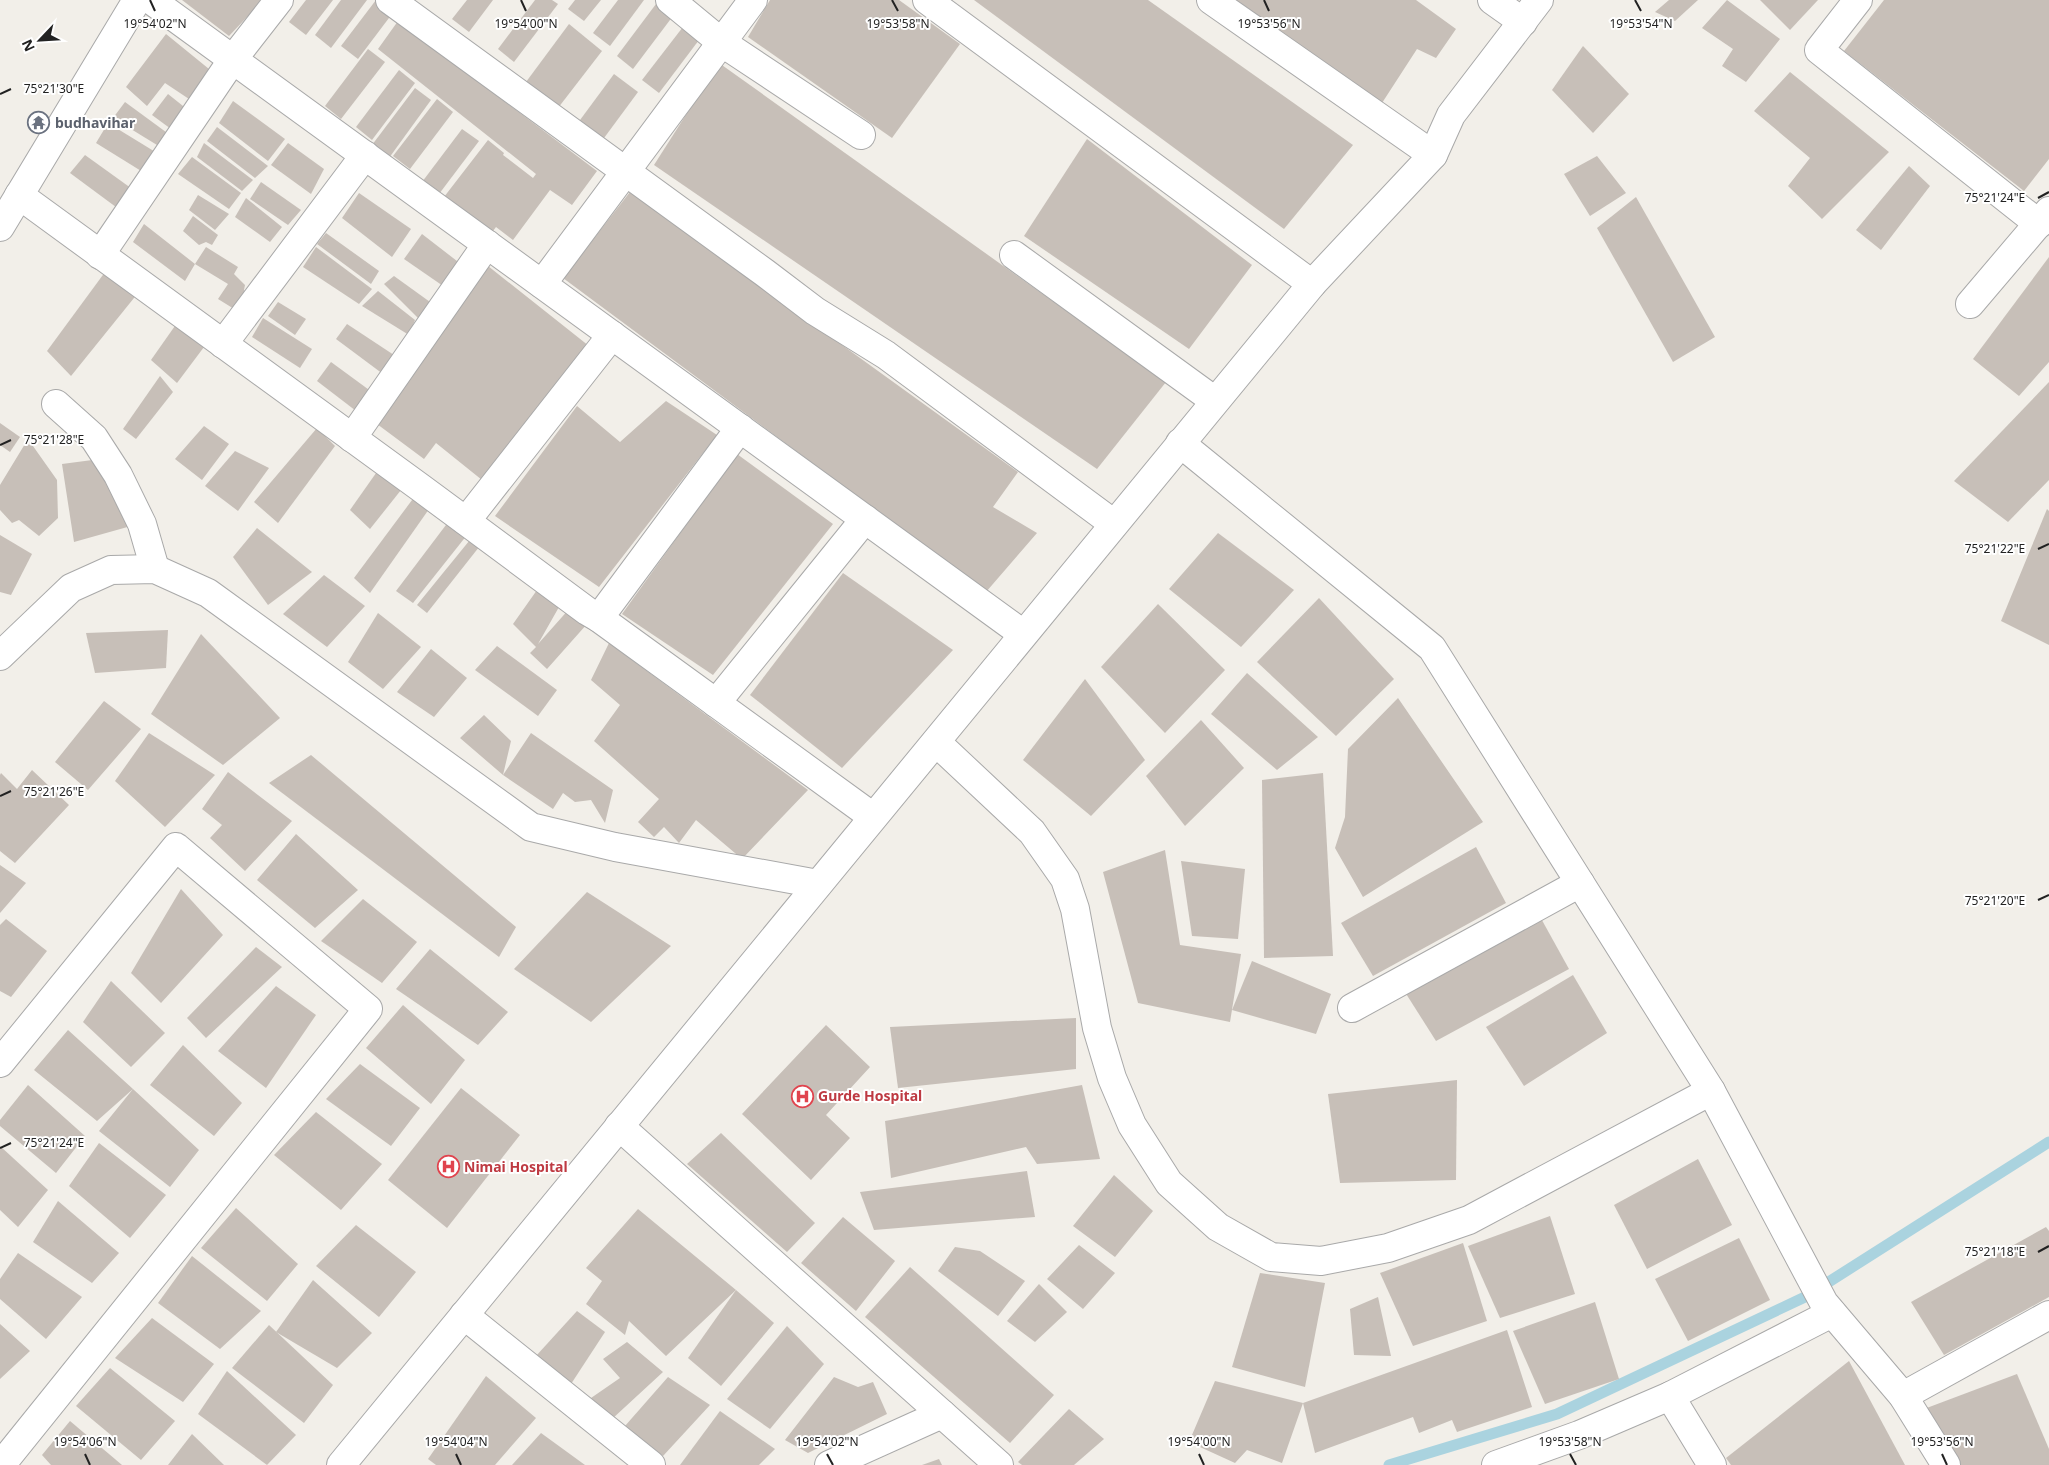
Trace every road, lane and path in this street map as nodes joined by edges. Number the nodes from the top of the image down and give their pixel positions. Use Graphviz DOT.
graph roads {
  1 [pos="137,0"];
  2 [pos="151,0"];
  3 [pos="279,0"];
  4 [pos="390,0"];
  5 [pos="670,0"];
  6 [pos="753,0"];
  7 [pos="927,0"];
  8 [pos="1212,0"];
  9 [pos="1492,0"];
  10 [pos="1539,0"];
  11 [pos="1858,0"];
  12 [pos="1523,22"];
  13 [pos="721,42"];
  14 [pos="233,59"];
  15 [pos="861,135"];
  16 [pos="365,155"];
  17 [pos="1433,155"];
  18 [pos="626,171"];
  19 [pos="19,195"];
  20 [pos="2044,217"];
  21 [pos="0,226"];
  22 [pos="487,244"];
  23 [pos="100,255"];
  24 [pos="1014,255"];
  25 [pos="542,284"];
  26 [pos="1312,284"];
  27 [pos="1970,304"];
  28 [pos="612,335"];
  29 [pos="223,344"];
  30 [pos="1215,401"];
  31 [pos="56,404"];
  32 [pos="740,428"];
  33 [pos="352,438"];
  34 [pos="1180,444"];
  35 [pos="864,519"];
  36 [pos="466,521"];
  37 [pos="1114,524"];
  38 [pos="155,570"];
  39 [pos="599,618"];
  40 [pos="1023,634"];
  41 [pos="0,656"];
  42 [pos="716,703"];
  43 [pos="936,742"];
  44 [pos="874,817"];
  45 [pos="1580,883"];
  46 [pos="818,884"];
  47 [pos="1352,1008"];
  48 [pos="0,1063"];
  49 [pos="1711,1091"];
  50 [pos="619,1126"];
  51 [pos="1828,1308"];
  52 [pos="464,1315"];
  53 [pos="2049,1315"];
  54 [pos="1670,1396"];
  55 [pos="1903,1396"];
  56 [pos="942,1414"];
  57 [pos="1541,1458"];
  58 [pos="1,1465"];
  59 [pos="341,1465"];
  60 [pos="651,1465"];
  61 [pos="829,1465"];
  62 [pos="999,1465"];
  63 [pos="1496,1465"];
  64 [pos="1712,1465"];
  65 [pos="1946,1465"];
  1 -- 19 [label="street"];
  2 -- 14 [label="street"];
  3 -- 14 [label="street"];
  4 -- 18 [label="street"];
  5 -- 13 [label="street"];
  6 -- 13 [label="street"];
  7 -- 26 [label="street"];
  8 -- 17 [label="street"];
  9 -- 12 [label="street"];
  10 -- 12 [label="street"];
  11 -- 20 [label="street"];
  12 -- 17 [label="street"];
  13 -- 15 [label="street"];
  13 -- 18 [label="street"];
  14 -- 16 [label="street"];
  14 -- 23 [label="street"];
  16 -- 22 [label="street"];
  16 -- 29 [label="street"];
  17 -- 26 [label="street"];
  18 -- 25 [label="street"];
  18 -- 37 [label="street"];
  19 -- 21 [label="street"];
  19 -- 23 [label="street"];
  20 -- 27 [label="street"];
  22 -- 25 [label="street"];
  22 -- 33 [label="street"];
  23 -- 29 [label="street"];
  24 -- 30 [label="street"];
  25 -- 28 [label="street"];
  26 -- 30 [label="street"];
  28 -- 32 [label="street"];
  28 -- 36 [label="street"];
  29 -- 33 [label="street"];
  30 -- 34 [label="street"];
  31 -- 38 [label="street"];
  32 -- 35 [label="street"];
  32 -- 39 [label="street"];
  33 -- 36 [label="street"];
  34 -- 37 [label="street"];
  34 -- 45 [label="street"];
  35 -- 40 [label="street"];
  35 -- 42 [label="street"];
  36 -- 39 [label="street"];
  37 -- 40 [label="street"];
  38 -- 41 [label="street"];
  38 -- 46 [label="street"];
  39 -- 42 [label="street"];
  40 -- 43 [label="street"];
  42 -- 44 [label="street"];
  43 -- 44 [label="street"];
  43 -- 49 [label="street"];
  44 -- 46 [label="street"];
  45 -- 47 [label="street"];
  45 -- 49 [label="street"];
  46 -- 50 [label="street"];
  48 -- 58 [label="street"];
  49 -- 51 [label="street"];
  50 -- 52 [label="street"];
  50 -- 56 [label="street"];
  51 -- 54 [label="street"];
  51 -- 55 [label="street"];
  52 -- 59 [label="street"];
  52 -- 60 [label="street"];
  53 -- 55 [label="street"];
  54 -- 57 [label="street"];
  54 -- 64 [label="street"];
  55 -- 65 [label="street"];
  56 -- 61 [label="street"];
  56 -- 62 [label="street"];
  57 -- 63 [label="street"];
}
